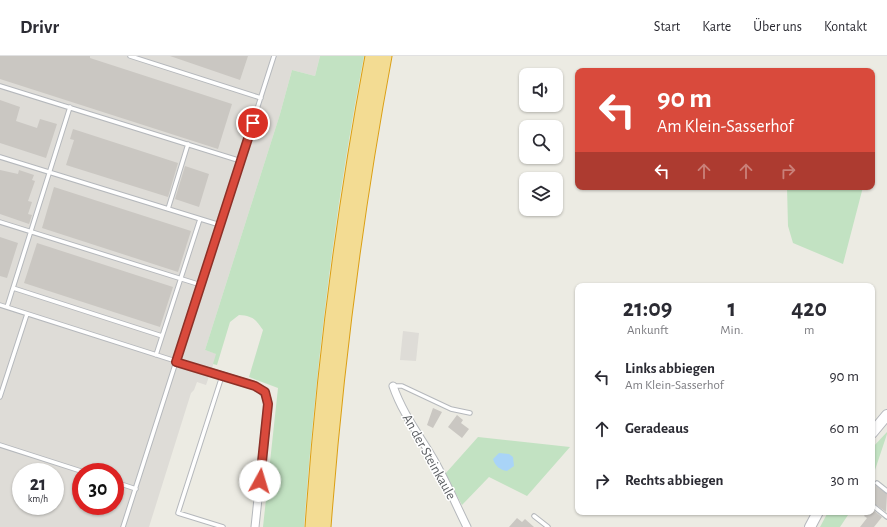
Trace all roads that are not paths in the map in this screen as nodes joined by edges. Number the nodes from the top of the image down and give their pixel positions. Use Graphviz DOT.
graph roads {
  1 [pos="130,56"];
  2 [pos="274,56"];
  3 [pos="372,56"];
  4 [pos="385,56"];
  5 [pos="0,86"];
  6 [pos="261,98"];
  7 [pos="70,107"];
  8 [pos="188,144"];
  9 [pos="0,157"];
  10 [pos="241,161"];
  11 [pos="49,172"];
  12 [pos="168,209"];
  13 [pos="200,219"];
  14 [pos="0,222"];
  15 [pos="220,225"];
  16 [pos="30,231"];
  17 [pos="180,279"];
  18 [pos="201,285"];
  19 [pos="13,288"];
  20 [pos="0,305"];
  21 [pos="6,307"];
  22 [pos="27,314"];
  23 [pos="162,336"];
  24 [pos="156,355"];
  25 [pos="176,362"];
  26 [pos="210,372"];
  27 [pos="222,376"];
  28 [pos="393,386"];
  29 [pos="0,397"];
  30 [pos="470,413"];
  31 [pos="887,415"];
  32 [pos="875,429"];
  33 [pos="0,445"];
  34 [pos="72,468"];
  35 [pos="877,483"];
  36 [pos="124,485"];
  37 [pos="136,489"];
  38 [pos="887,491"];
  39 [pos="875,507"];
  40 [pos="816,515"];
  41 [pos="534,516"];
  42 [pos="887,517"];
  43 [pos="124,527"];
  44 [pos="223,527"];
  45 [pos="255,527"];
  46 [pos="312,527"];
  47 [pos="324,527"];
  48 [pos="467,527"];
  49 [pos="548,527"];
  50 [pos="810,527"];
  1 -- 6 [label="lane"];
  2 -- 6 [label="lane"];
  3 -- 46 [label="highway"];
  4 -- 47 [label="highway"];
  5 -- 7 [label="lane"];
  6 -- 10 [label="lane"];
  7 -- 8 [label="lane"];
  7 -- 11 [label="lane"];
  8 -- 10 [label="lane"];
  8 -- 12 [label="lane"];
  9 -- 11 [label="lane"];
  10 -- 15 [label="lane"];
  11 -- 12 [label="lane"];
  11 -- 16 [label="lane"];
  12 -- 13 [label="lane"];
  13 -- 15 [label="lane"];
  13 -- 17 [label="lane"];
  14 -- 16 [label="lane"];
  15 -- 18 [label="lane"];
  16 -- 17 [label="lane"];
  16 -- 19 [label="lane"];
  17 -- 18 [label="lane"];
  17 -- 23 [label="lane"];
  18 -- 25 [label="lane"];
  19 -- 21 [label="lane"];
  19 -- 23 [label="lane"];
  20 -- 21 [label="lane"];
  21 -- 22 [label="lane"];
  22 -- 24 [label="lane"];
  22 -- 29 [label="lane"];
  23 -- 24 [label="lane"];
  24 -- 25 [label="lane"];
  25 -- 26 [label="lane"];
  25 -- 37 [label="lane"];
  26 -- 27 [label="street"];
  27 -- 44 [label="lane"];
  27 -- 45 [label="street"];
  28 -- 30 [label="lane"];
  28 -- 48 [label="street, An der Steinkaule"];
  31 -- 32 [label="main road"];
  33 -- 34 [label="lane"];
  35 -- 38 [label="lane"];
  36 -- 37 [label="lane"];
  37 -- 43 [label="lane"];
  39 -- 42 [label="lane"];
  40 -- 50 [label="main road"];
  41 -- 49 [label="lane"];
}
